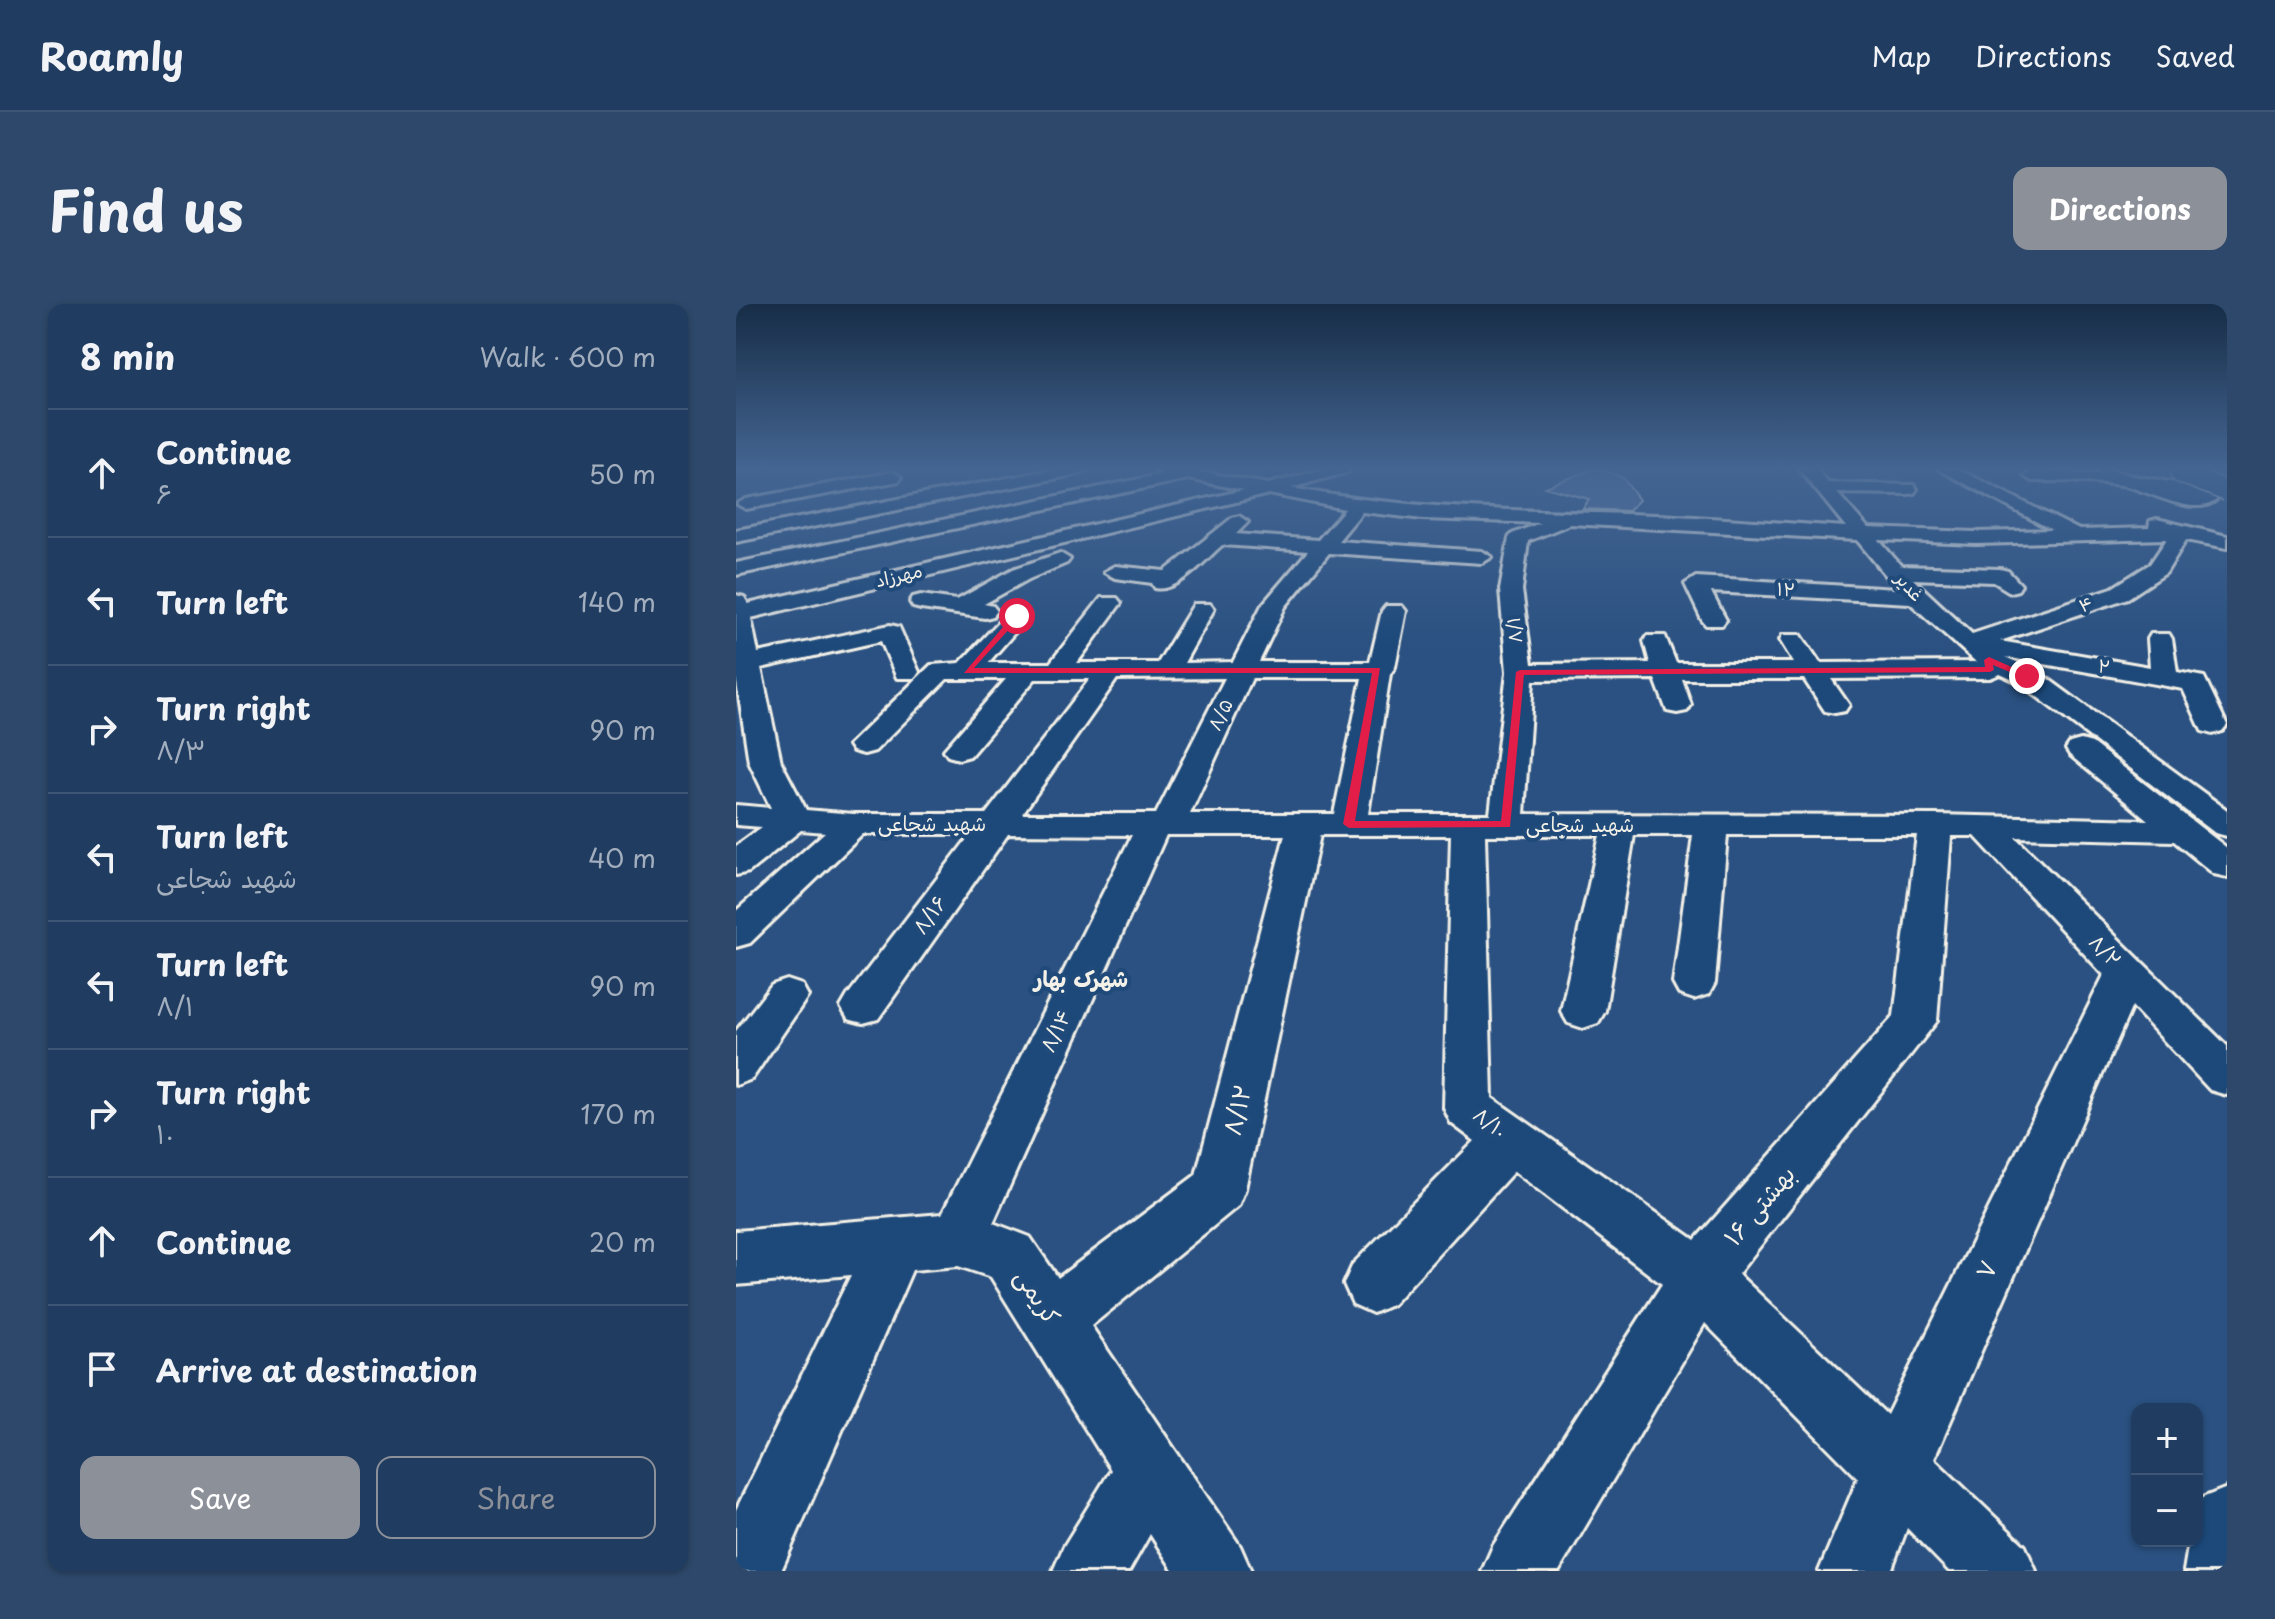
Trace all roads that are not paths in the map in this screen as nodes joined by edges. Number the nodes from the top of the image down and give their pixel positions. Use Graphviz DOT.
graph roads {
  1 [pos="776,528"];
  2 [pos="930,528"];
  3 [pos="1110,528"];
  4 [pos="1189,528"];
  5 [pos="1230,528"];
  6 [pos="1338,528"];
  7 [pos="1542,528"];
  8 [pos="1696,528"];
  9 [pos="1752,528"];
  10 [pos="1857,528"];
  11 [pos="1960,528"];
  12 [pos="2046,528"];
  13 [pos="2166,528"];
  14 [pos="1778,530"];
  15 [pos="2181,533"];
  16 [pos="1224,534"];
  17 [pos="1862,534"];
  18 [pos="736,536"];
  19 [pos="1976,538"];
  20 [pos="2070,542"];
  21 [pos="2227,542"];
  22 [pos="1323,546"];
  23 [pos="1076,552"];
  24 [pos="1791,552"];
  25 [pos="1137,556"];
  26 [pos="1482,557"];
  27 [pos="1997,560"];
  28 [pos="967,561"];
  29 [pos="1707,562"];
  30 [pos="1215,568"];
  31 [pos="736,569"];
  32 [pos="1179,571"];
  33 [pos="1115,572"];
  34 [pos="1895,572"];
  35 [pos="1401,583"];
  36 [pos="863,584"];
  37 [pos="2010,585"];
  38 [pos="887,594"];
  39 [pos="1916,597"];
  40 [pos="1013,598"];
  41 [pos="921,602"];
  42 [pos="1109,603"];
  43 [pos="960,608"];
  44 [pos="1202,609"];
  45 [pos="1714,620"];
  46 [pos="2160,639"];
  47 [pos="1792,640"];
  48 [pos="1656,641"];
  49 [pos="741,644"];
  50 [pos="1982,657"];
  51 [pos="1243,670"];
  52 [pos="1377,670"];
  53 [pos="1811,670"];
  54 [pos="967,671"];
  55 [pos="1027,671"];
  56 [pos="1057,671"];
  57 [pos="1109,671"];
  58 [pos="1166,671"];
  59 [pos="906,672"];
  60 [pos="1520,672"];
  61 [pos="1666,672"];
  62 [pos="2164,678"];
  63 [pos="1677,705"];
  64 [pos="1835,705"];
  65 [pos="2212,725"];
  66 [pos="864,745"];
  67 [pos="959,750"];
  68 [pos="736,815"];
  69 [pos="794,819"];
  70 [pos="854,824"];
  71 [pos="997,824"];
  72 [pos="1161,824"];
  73 [pos="1327,824"];
  74 [pos="1487,824"];
  75 [pos="1619,825"];
  76 [pos="1711,825"];
  77 [pos="1960,826"];
  78 [pos="2227,826"];
  79 [pos="2183,831"];
  80 [pos="736,864"];
  81 [pos="2227,866"];
  82 [pos="736,933"];
  83 [pos="2126,973"];
  84 [pos="1694,983"];
  85 [pos="787,996"];
  86 [pos="863,1007"];
  87 [pos="1583,1011"];
  88 [pos="736,1066"];
  89 [pos="2227,1076"];
  90 [pos="1511,1139"];
  91 [pos="958,1239"];
  92 [pos="895,1244"];
  93 [pos="737,1259"];
  94 [pos="1700,1277"];
  95 [pos="1373,1284"];
  96 [pos="1052,1320"];
  97 [pos="1896,1468"];
  98 [pos="1149,1471"];
  99 [pos="2227,1523"];
  100 [pos="744,1571"];
  101 [pos="1089,1571"];
  102 [pos="1215,1571"];
  103 [pos="1518,1571"];
  104 [pos="1855,1571"];
  105 [pos="2000,1571"];
  106 [pos="2220,1571"];
  1 -- 18 [label="street"];
  2 -- 31 [label="street"];
  3 -- 28 [label="street, مهرزاد"];
  4 -- 16 [label="street"];
  5 -- 16 [label="street"];
  6 -- 22 [label="street, ۸/۵"];
  7 -- 60 [label="street, ۸/۱"];
  8 -- 29 [label="street"];
  9 -- 14 [label="street"];
  10 -- 17 [label="street, غدیر"];
  11 -- 19 [label="street"];
  12 -- 20 [label="street"];
  13 -- 15 [label="street"];
  14 -- 17 [label="street"];
  14 -- 24 [label="street"];
  15 -- 20 [label="street"];
  15 -- 21 [label="street"];
  15 -- 50 [label="street, ۴"];
  16 -- 22 [label="street"];
  16 -- 32 [label="street"];
  17 -- 19 [label="street"];
  17 -- 34 [label="street, غدیر"];
  19 -- 20 [label="street"];
  19 -- 27 [label="street"];
  22 -- 35 [label="street"];
  22 -- 51 [label="street, ۸/۵"];
  23 -- 40 [label="street"];
  25 -- 32 [label="street"];
  26 -- 35 [label="street"];
  28 -- 36 [label="street, مهرزاد"];
  28 -- 40 [label="street"];
  30 -- 32 [label="street"];
  32 -- 33 [label="street"];
  34 -- 37 [label="street"];
  34 -- 39 [label="street, غدیر"];
  35 -- 52 [label="street, ۸/۱۲"];
  36 -- 38 [label="street"];
  36 -- 49 [label="street, مهرزاد"];
  39 -- 45 [label="street, ۱۲"];
  39 -- 50 [label="street, غدیر"];
  40 -- 43 [label="street"];
  40 -- 43 [label="street"];
  40 -- 54 [label="street"];
  41 -- 43 [label="street"];
  42 -- 56 [label="street"];
  44 -- 58 [label="street"];
  46 -- 62 [label="street"];
  47 -- 53 [label="street"];
  48 -- 61 [label="street"];
  49 -- 59 [label="street"];
  49 -- 69 [label="street"];
  50 -- 53 [label="street"];
  50 -- 62 [label="street, ۲"];
  50 -- 78 [label="street"];
  50 -- 79 [label="street"];
  51 -- 52 [label="street"];
  51 -- 58 [label="street"];
  51 -- 72 [label="street, ۸/۵"];
  52 -- 73 [label="street, ۸/۱۲"];
  53 -- 61 [label="street"];
  53 -- 64 [label="street"];
  54 -- 55 [label="street"];
  54 -- 66 [label="street"];
  55 -- 56 [label="street"];
  55 -- 67 [label="street"];
  56 -- 57 [label="street"];
  57 -- 58 [label="street"];
  57 -- 71 [label="street, ۸/۱۶"];
  60 -- 61 [label="street"];
  60 -- 74 [label="street, ۸/۱"];
  61 -- 63 [label="street"];
  62 -- 65 [label="street, ۲"];
  68 -- 69 [label="street, شهید شجاعی"];
  69 -- 70 [label="street, شهید شجاعی"];
  69 -- 80 [label="street"];
  70 -- 71 [label="street, شهید شجاعی"];
  70 -- 82 [label="street"];
  71 -- 72 [label="street, شهید شجاعی"];
  71 -- 86 [label="street, ۸/۱۶"];
  72 -- 73 [label="street, شهید شجاعی"];
  72 -- 91 [label="street, ۸/۱۴"];
  73 -- 74 [label="street, شهید شجاعی"];
  73 -- 96 [label="street, ۸/۱۲"];
  74 -- 75 [label="street, شهید شجاعی"];
  74 -- 90 [label="street, ۸/۱۰"];
  75 -- 76 [label="street, شهید شجاعی"];
  75 -- 87 [label="street"];
  76 -- 77 [label="street, شهید شجاعی"];
  76 -- 84 [label="street"];
  77 -- 79 [label="street, شهید شجاعی"];
  77 -- 83 [label="street, ۸/۲"];
  77 -- 94 [label="street, ۱۶ بهشتی"];
  79 -- 81 [label="street"];
  83 -- 89 [label="street, ۸/۲"];
  83 -- 97 [label="street, ۷"];
  85 -- 88 [label="street"];
  90 -- 94 [label="street, ۸/۱۰"];
  90 -- 95 [label="street"];
  91 -- 92 [label="street, کریمی"];
  91 -- 96 [label="street, کریمی"];
  92 -- 93 [label="street, کریمی"];
  92 -- 100 [label="street"];
  94 -- 97 [label="street, ۸/۱۰"];
  94 -- 103 [label="street, ۱۶ بهشتی"];
  96 -- 98 [label="street, کریمی"];
  97 -- 104 [label="street, ۷"];
  97 -- 105 [label="street, ۸/۱۰"];
  98 -- 101 [label="street"];
  98 -- 102 [label="street, کریمی"];
  99 -- 106 [label="street"];
}
